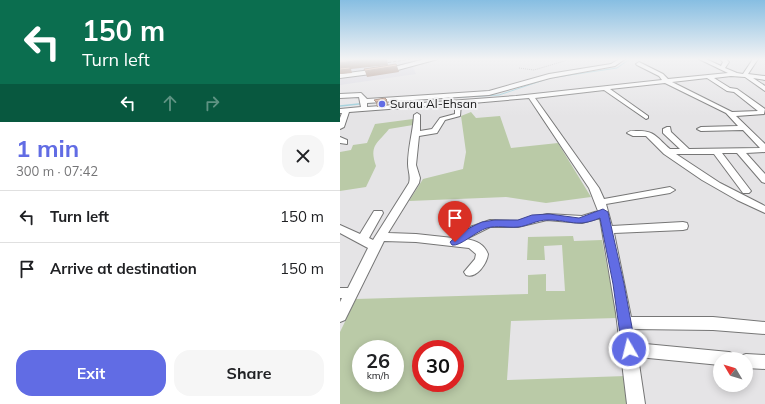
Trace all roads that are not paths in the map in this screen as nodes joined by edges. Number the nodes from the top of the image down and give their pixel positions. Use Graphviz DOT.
graph roads {
  1 [pos="342,78"];
  2 [pos="352,78"];
  3 [pos="544,78"];
  4 [pos="663,78"];
  5 [pos="701,78"];
  6 [pos="709,78"];
  7 [pos="749,78"];
  8 [pos="667,82"];
  9 [pos="606,89"];
  10 [pos="765,89"];
  11 [pos="340,96"];
  12 [pos="491,96"];
  13 [pos="531,96"];
  14 [pos="458,102"];
  15 [pos="364,104"];
  16 [pos="342,111"];
  17 [pos="730,114"];
  18 [pos="417,115"];
  19 [pos="646,117"];
  20 [pos="340,127"];
  21 [pos="744,128"];
  22 [pos="667,129"];
  23 [pos="701,129"];
  24 [pos="631,133"];
  25 [pos="416,134"];
  26 [pos="765,149"];
  27 [pos="716,150"];
  28 [pos="739,150"];
  29 [pos="686,151"];
  30 [pos="667,152"];
  31 [pos="765,180"];
  32 [pos="670,190"];
  33 [pos="746,191"];
  34 [pos="602,207"];
  35 [pos="765,210"];
  36 [pos="378,213"];
  37 [pos="683,226"];
  38 [pos="340,229"];
  39 [pos="608,230"];
  40 [pos="362,240"];
  41 [pos="378,242"];
  42 [pos="455,242"];
  43 [pos="470,272"];
  44 [pos="346,293"];
  45 [pos="340,316"];
  46 [pos="626,323"];
  47 [pos="765,328"];
  48 [pos="629,349"];
  49 [pos="713,357"];
  50 [pos="753,361"];
  51 [pos="765,362"];
  52 [pos="636,404"];
  1 -- 2 [label="street"];
  3 -- 12 [label="street"];
  4 -- 8 [label="street"];
  5 -- 8 [label="street"];
  6 -- 17 [label="street"];
  7 -- 10 [label="street"];
  8 -- 9 [label="street"];
  8 -- 17 [label="street"];
  9 -- 13 [label="street"];
  9 -- 19 [label="street"];
  11 -- 15 [label="street"];
  12 -- 13 [label="street"];
  12 -- 14 [label="street"];
  12 -- 15 [label="street"];
  13 -- 34 [label="street"];
  14 -- 15 [label="street"];
  14 -- 25 [label="street"];
  15 -- 16 [label="street"];
  16 -- 20 [label="street"];
  17 -- 21 [label="street"];
  18 -- 25 [label="street"];
  21 -- 23 [label="street"];
  21 -- 26 [label="street"];
  22 -- 29 [label="street"];
  24 -- 30 [label="street"];
  25 -- 41 [label="street"];
  26 -- 28 [label="street"];
  27 -- 28 [label="street"];
  27 -- 29 [label="street"];
  27 -- 33 [label="street"];
  28 -- 31 [label="street"];
  29 -- 30 [label="street"];
  30 -- 35 [label="street"];
  32 -- 34 [label="street"];
  34 -- 39 [label="street"];
  34 -- 42 [label="street"];
  36 -- 40 [label="street"];
  37 -- 39 [label="street"];
  38 -- 40 [label="street"];
  39 -- 46 [label="street"];
  40 -- 41 [label="street"];
  41 -- 42 [label="street"];
  41 -- 44 [label="street"];
  42 -- 43 [label="street"];
  44 -- 45 [label="street"];
  46 -- 47 [label="street"];
  46 -- 48 [label="street"];
  48 -- 49 [label="street"];
  48 -- 52 [label="street"];
  50 -- 51 [label="street"];
}
